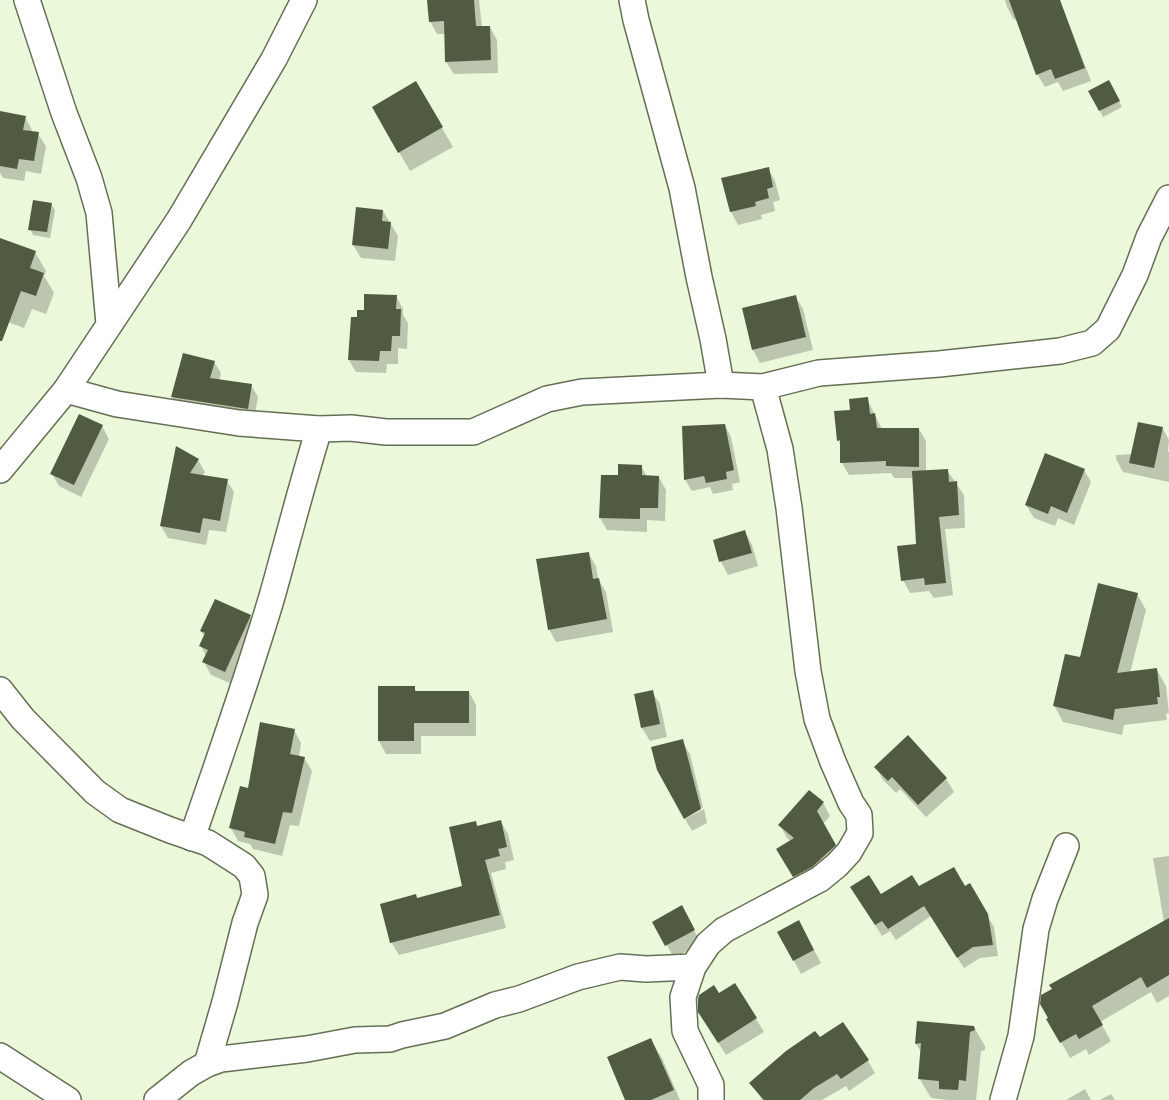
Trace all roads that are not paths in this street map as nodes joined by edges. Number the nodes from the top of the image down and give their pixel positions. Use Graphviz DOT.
graph roads {
  1 [pos="27,0"];
  2 [pos="304,0"];
  3 [pos="632,0"];
  4 [pos="1169,198"];
  5 [pos="109,324"];
  6 [pos="721,385"];
  7 [pos="763,387"];
  8 [pos="66,390"];
  9 [pos="319,429"];
  10 [pos="0,470"];
  11 [pos="0,690"];
  12 [pos="192,838"];
  13 [pos="1066,846"];
  14 [pos="693,967"];
  15 [pos="0,1056"];
  16 [pos="207,1064"];
  17 [pos="68,1100"];
  18 [pos="157,1100"];
  19 [pos="711,1100"];
  20 [pos="1003,1100"];
  1 -- 5 [label="street"];
  2 -- 5 [label="street"];
  3 -- 6 [label="street"];
  4 -- 7 [label="street"];
  5 -- 8 [label="street"];
  6 -- 7 [label="street"];
  6 -- 9 [label="street"];
  7 -- 14 [label="street"];
  8 -- 9 [label="street"];
  8 -- 10 [label="street"];
  9 -- 12 [label="street"];
  11 -- 12 [label="street"];
  12 -- 16 [label="street"];
  13 -- 20 [label="street"];
  14 -- 16 [label="street"];
  14 -- 19 [label="street"];
  15 -- 17 [label="street"];
  16 -- 18 [label="street"];
}
